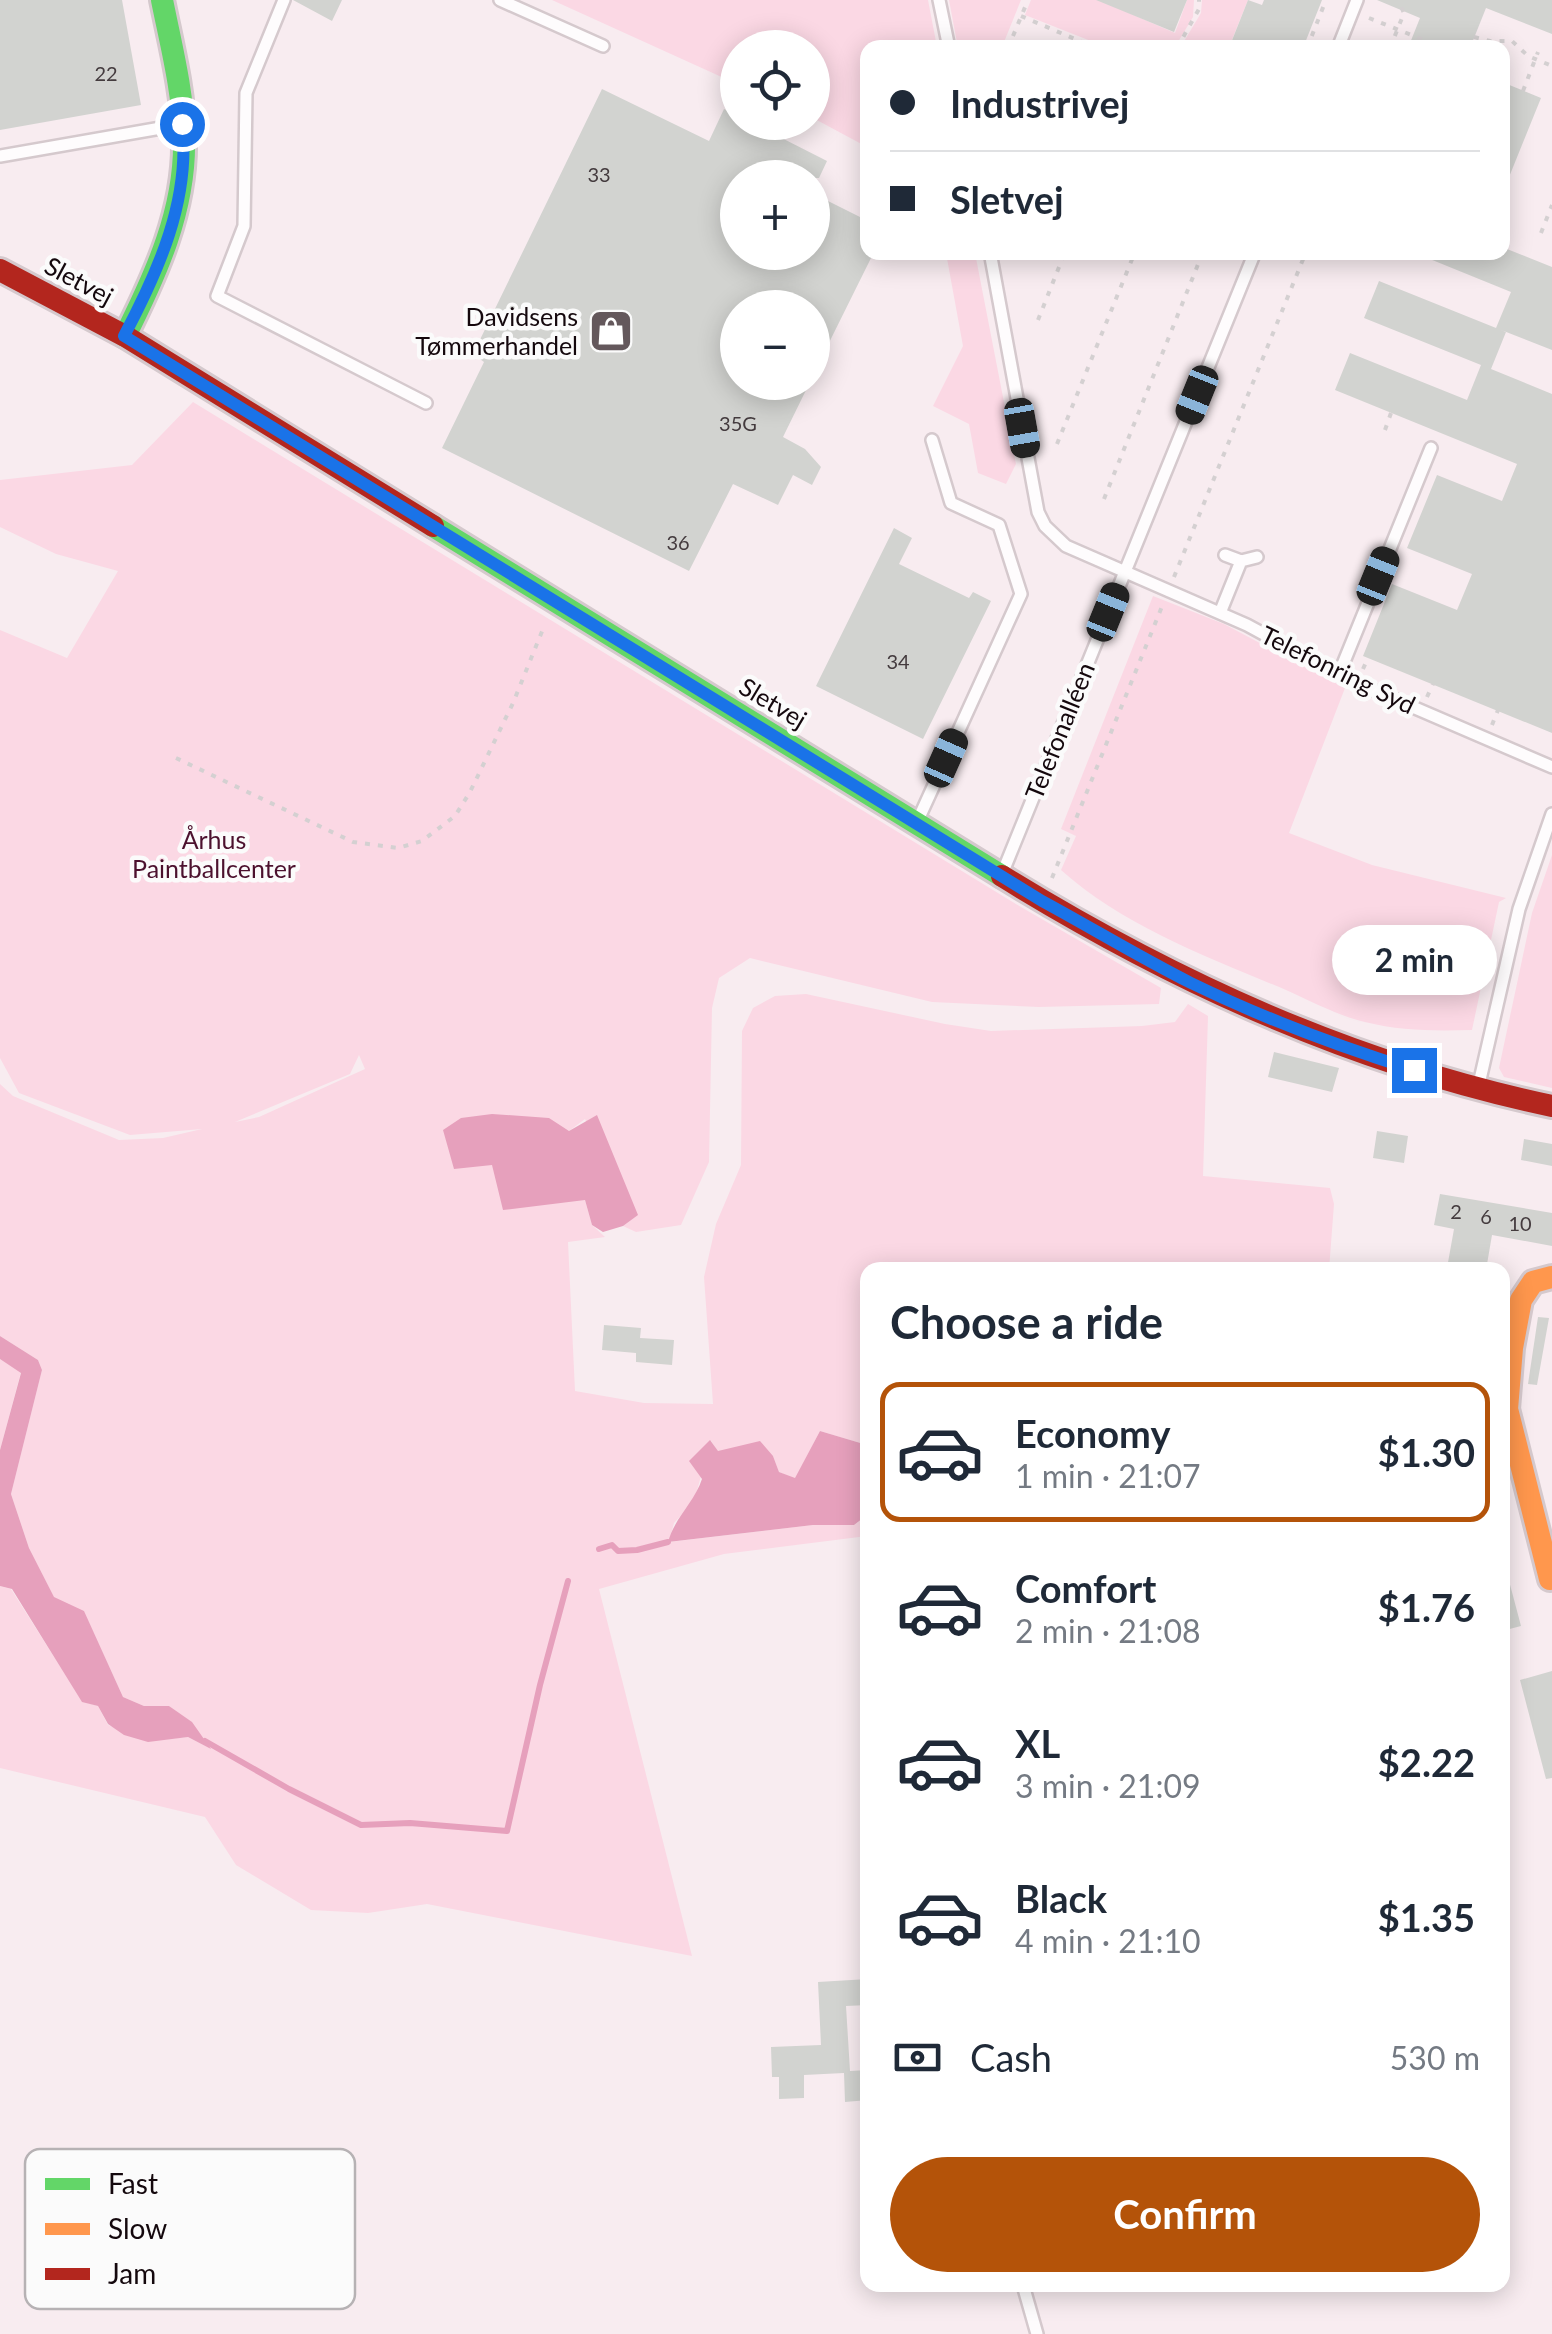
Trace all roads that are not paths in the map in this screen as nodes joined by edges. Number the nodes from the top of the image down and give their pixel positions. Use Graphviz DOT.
graph roads {
  1 [pos="162,0"];
  2 [pos="284,0"];
  3 [pos="500,0"];
  4 [pos="940,0"];
  5 [pos="1355,6"];
  6 [pos="948,40"];
  7 [pos="1341,40"];
  8 [pos="603,46"];
  9 [pos="182,124"];
  10 [pos="0,156"];
  11 [pos="991,260"];
  12 [pos="1251,260"];
  13 [pos="0,270"];
  14 [pos="124,336"];
  15 [pos="426,404"];
  16 [pos="932,440"];
  17 [pos="1431,448"];
  18 [pos="1225,554"];
  19 [pos="1257,557"];
  20 [pos="1242,562"];
  21 [pos="1124,573"];
  22 [pos="1220,613"];
  23 [pos="1338,674"];
  24 [pos="1552,767"];
  25 [pos="1552,814"];
  26 [pos="916,824"];
  27 [pos="1001,876"];
  28 [pos="1478,1088"];
  29 [pos="1552,1106"];
  30 [pos="1552,1277"];
  31 [pos="1510,1370"];
  32 [pos="1510,1421"];
  33 [pos="1550,1579"];
  34 [pos="1025,2292"];
  35 [pos="1037,2334"];
  1 -- 9 [label="street"];
  2 -- 15 [label="lane"];
  3 -- 8 [label="lane"];
  4 -- 6 [label="lane"];
  5 -- 7 [label="lane"];
  9 -- 10 [label="lane"];
  9 -- 14 [label="street"];
  11 -- 21 [label="lane, Telefonring Syd"];
  12 -- 21 [label="lane, Telefonalléen"];
  13 -- 14 [label="street, Sletvej"];
  14 -- 26 [label="street, Sletvej"];
  16 -- 26 [label="lane"];
  17 -- 23 [label="lane"];
  18 -- 20 [label="lane"];
  19 -- 20 [label="lane"];
  20 -- 22 [label="lane"];
  21 -- 22 [label="lane, Telefonring Syd"];
  21 -- 27 [label="lane, Telefonalléen"];
  22 -- 23 [label="lane, Telefonring Syd"];
  23 -- 24 [label="lane, Telefonring Syd"];
  25 -- 28 [label="lane"];
  26 -- 27 [label="street, Sletvej"];
  27 -- 28 [label="street, Sletvej"];
  28 -- 29 [label="street, Sletvej"];
  30 -- 31 [label="street"];
  32 -- 33 [label="street"];
  34 -- 35 [label="lane"];
}
